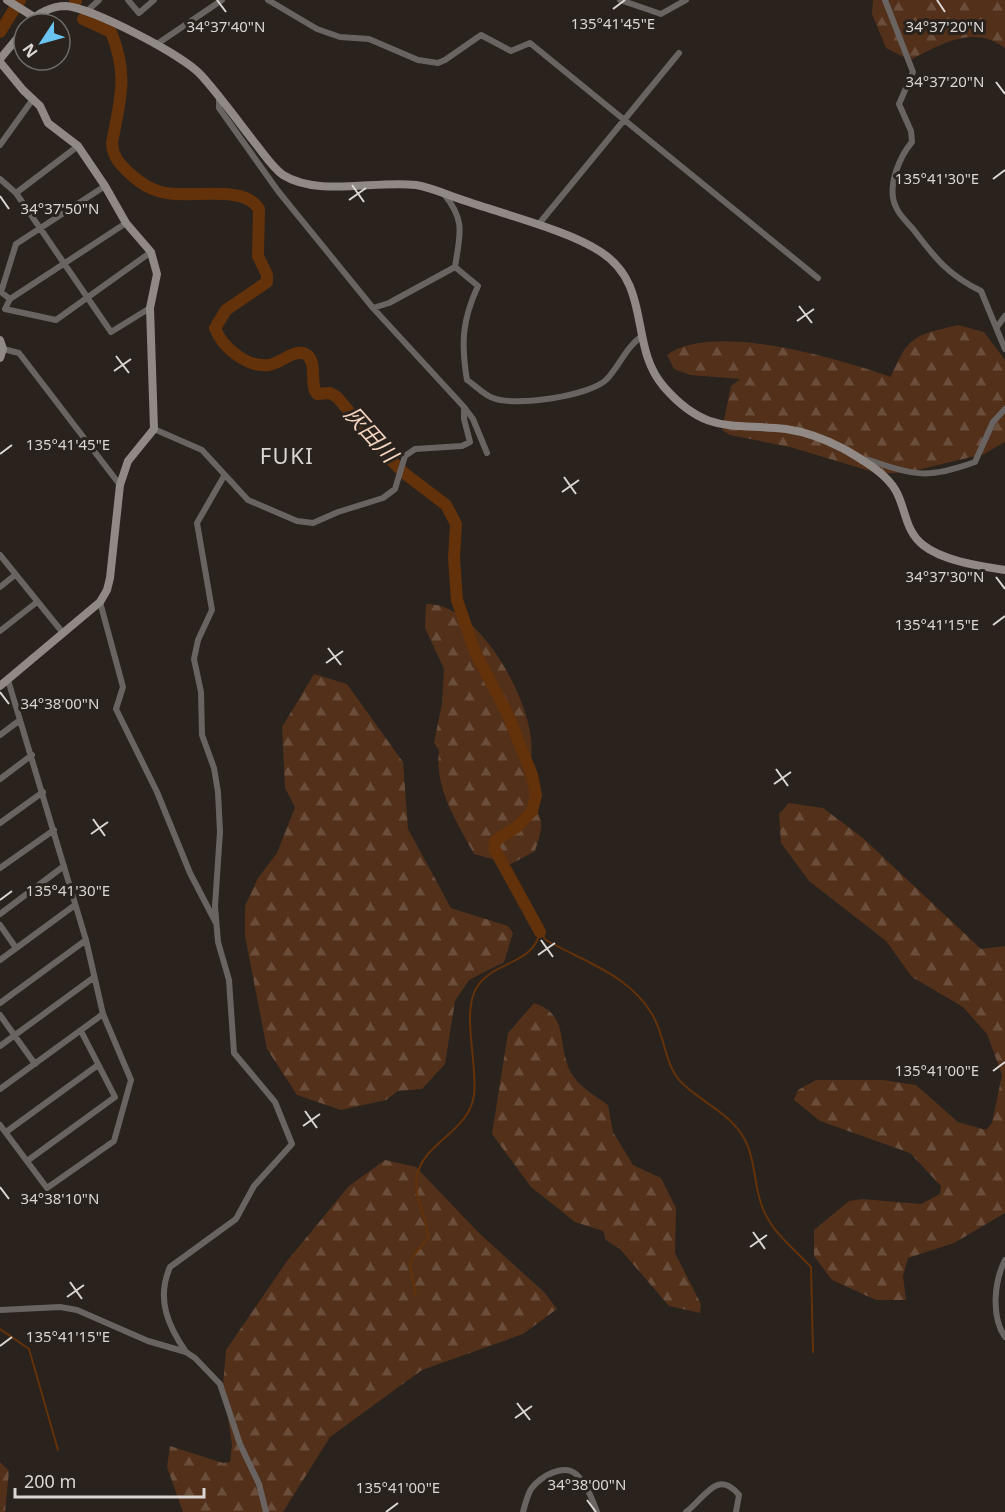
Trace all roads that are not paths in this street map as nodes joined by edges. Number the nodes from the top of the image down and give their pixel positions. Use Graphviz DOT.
graph roads {
  1 [pos="7,0"];
  2 [pos="99,0"];
  3 [pos="128,0"];
  4 [pos="154,0"];
  5 [pos="222,0"];
  6 [pos="267,0"];
  7 [pos="620,0"];
  8 [pos="686,0"];
  9 [pos="885,0"];
  10 [pos="25,12"];
  11 [pos="47,12"];
  12 [pos="86,12"];
  13 [pos="157,44"];
  14 [pos="12,46"];
  15 [pos="679,53"];
  16 [pos="0,61"];
  17 [pos="33,99"];
  18 [pos="219,99"];
  19 [pos="625,119"];
  20 [pos="0,145"];
  21 [pos="78,146"];
  22 [pos="0,179"];
  23 [pos="105,186"];
  24 [pos="16,193"];
  25 [pos="444,194"];
  26 [pos="126,223"];
  27 [pos="538,225"];
  28 [pos="39,229"];
  29 [pos="151,252"];
  30 [pos="64,264"];
  31 [pos="455,267"];
  32 [pos="818,278"];
  33 [pos="10,299"];
  34 [pos="87,299"];
  35 [pos="150,308"];
  36 [pos="373,308"];
  37 [pos="1005,316"];
  38 [pos="997,327"];
  39 [pos="642,336"];
  40 [pos="0,340"];
  41 [pos="1005,349"];
  42 [pos="2,354"];
  43 [pos="464,407"];
  44 [pos="1005,409"];
  45 [pos="154,429"];
  46 [pos="487,453"];
  47 [pos="861,461"];
  48 [pos="224,476"];
  49 [pos="120,485"];
  50 [pos="0,555"];
  51 [pos="1005,570"];
  52 [pos="15,575"];
  53 [pos="0,587"];
  54 [pos="37,602"];
  55 [pos="100,602"];
  56 [pos="0,631"];
  57 [pos="63,633"];
  58 [pos="8,680"];
  59 [pos="0,686"];
  60 [pos="20,720"];
  61 [pos="0,735"];
  62 [pos="32,755"];
  63 [pos="0,778"];
  64 [pos="43,792"];
  65 [pos="0,823"];
  66 [pos="54,830"];
  67 [pos="64,866"];
  68 [pos="0,868"];
  69 [pos="75,905"];
  70 [pos="0,914"];
  71 [pos="0,925"];
  72 [pos="218,926"];
  73 [pos="86,940"];
  74 [pos="16,948"];
  75 [pos="0,960"];
  76 [pos="93,978"];
  77 [pos="0,1003"];
  78 [pos="103,1014"];
  79 [pos="0,1015"];
  80 [pos="81,1031"];
  81 [pos="15,1035"];
  82 [pos="0,1046"];
  83 [pos="35,1064"];
  84 [pos="98,1065"];
  85 [pos="0,1089"];
  86 [pos="0,1125"];
  87 [pos="6,1132"];
  88 [pos="27,1161"];
  89 [pos="1005,1260"];
  90 [pos="0,1310"];
  91 [pos="1005,1337"];
  92 [pos="186,1352"];
  93 [pos="266,1512"];
  94 [pos="523,1512"];
  95 [pos="597,1512"];
  96 [pos="686,1512"];
  97 [pos="736,1512"];
  1 -- 10 [label="main road"];
  2 -- 12 [label="street"];
  3 -- 4 [label="street"];
  5 -- 13 [label="street"];
  6 -- 19 [label="street"];
  7 -- 8 [label="street"];
  9 -- 38 [label="street"];
  11 -- 12 [label="main road"];
  12 -- 13 [label="main road"];
  13 -- 18 [label="main road"];
  14 -- 16 [label="main road"];
  15 -- 19 [label="street"];
  16 -- 17 [label="main road"];
  17 -- 20 [label="street"];
  17 -- 21 [label="main road"];
  18 -- 25 [label="main road"];
  18 -- 36 [label="street"];
  19 -- 27 [label="street"];
  19 -- 32 [label="street"];
  21 -- 23 [label="main road"];
  21 -- 24 [label="street"];
  22 -- 24 [label="street"];
  23 -- 26 [label="main road"];
  23 -- 28 [label="street"];
  24 -- 28 [label="street"];
  25 -- 27 [label="main road"];
  25 -- 31 [label="street"];
  26 -- 29 [label="main road"];
  26 -- 30 [label="street"];
  27 -- 39 [label="main road"];
  28 -- 30 [label="street"];
  28 -- 33 [label="street"];
  29 -- 34 [label="street"];
  29 -- 35 [label="main road"];
  30 -- 33 [label="street"];
  30 -- 34 [label="street"];
  31 -- 36 [label="street"];
  31 -- 39 [label="street"];
  33 -- 34 [label="street"];
  34 -- 35 [label="street"];
  35 -- 45 [label="main road"];
  36 -- 43 [label="street"];
  37 -- 38 [label="street"];
  38 -- 41 [label="street"];
  39 -- 47 [label="main road"];
  40 -- 42 [label="main road"];
  42 -- 49 [label="street"];
  43 -- 46 [label="street"];
  43 -- 48 [label="street"];
  44 -- 47 [label="street"];
  45 -- 48 [label="street"];
  45 -- 49 [label="main road"];
  47 -- 51 [label="main road"];
  48 -- 72 [label="street"];
  49 -- 55 [label="main road"];
  50 -- 52 [label="street"];
  52 -- 53 [label="street"];
  52 -- 54 [label="street"];
  54 -- 56 [label="street"];
  54 -- 57 [label="street"];
  55 -- 57 [label="main road"];
  55 -- 72 [label="street"];
  57 -- 58 [label="main road"];
  58 -- 59 [label="main road"];
  58 -- 60 [label="street"];
  60 -- 61 [label="street"];
  60 -- 62 [label="street"];
  62 -- 63 [label="street"];
  62 -- 64 [label="street"];
  64 -- 65 [label="street"];
  64 -- 66 [label="street"];
  66 -- 67 [label="street"];
  66 -- 68 [label="street"];
  67 -- 69 [label="street"];
  67 -- 70 [label="street"];
  69 -- 73 [label="street"];
  69 -- 74 [label="street"];
  71 -- 74 [label="street"];
  72 -- 92 [label="street"];
  73 -- 76 [label="street"];
  73 -- 77 [label="street"];
  74 -- 75 [label="street"];
  76 -- 78 [label="street"];
  76 -- 81 [label="street"];
  78 -- 80 [label="street"];
  78 -- 88 [label="street"];
  79 -- 81 [label="street"];
  80 -- 83 [label="street"];
  80 -- 84 [label="street"];
  81 -- 82 [label="street"];
  81 -- 83 [label="street"];
  83 -- 85 [label="street"];
  84 -- 87 [label="street"];
  84 -- 88 [label="street"];
  86 -- 87 [label="street"];
  87 -- 88 [label="street"];
  89 -- 91 [label="street"];
  90 -- 92 [label="street"];
  92 -- 93 [label="street"];
  94 -- 95 [label="street"];
  96 -- 97 [label="street"];
}
